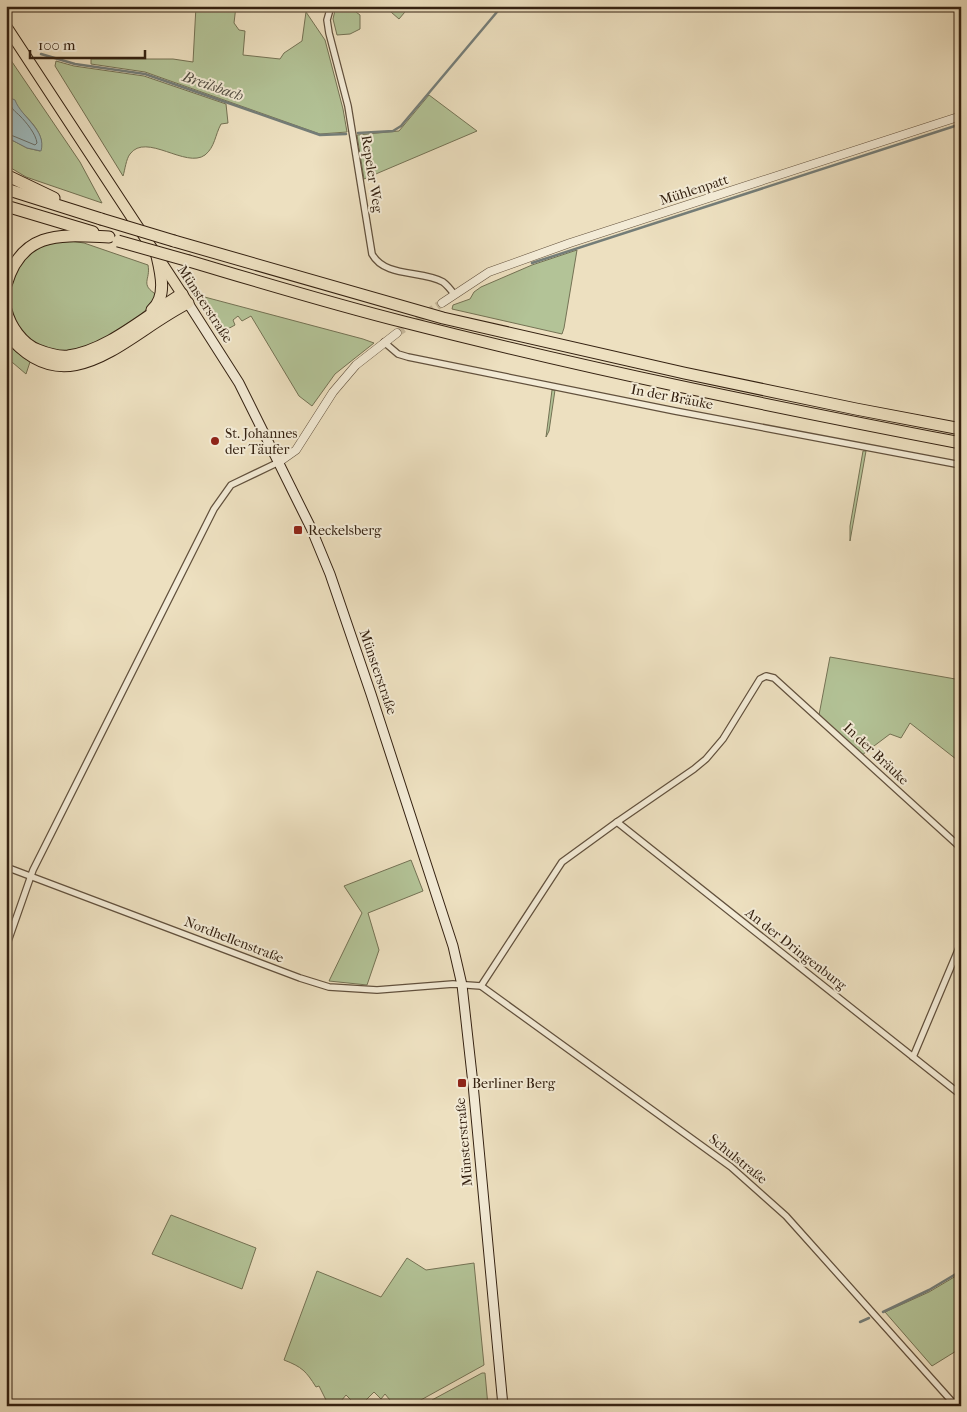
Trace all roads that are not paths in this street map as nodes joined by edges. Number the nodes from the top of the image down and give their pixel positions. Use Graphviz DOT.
graph roads {
  1 [pos="331,6"];
  2 [pos="6,26"];
  3 [pos="961,116"];
  4 [pos="6,175"];
  5 [pos="6,189"];
  6 [pos="6,206"];
  7 [pos="97,218"];
  8 [pos="114,239"];
  9 [pos="157,256"];
  10 [pos="6,285"];
  11 [pos="454,294"];
  12 [pos="185,298"];
  13 [pos="442,303"];
  14 [pos="6,310"];
  15 [pos="140,321"];
  16 [pos="6,332"];
  17 [pos="397,333"];
  18 [pos="384,342"];
  19 [pos="961,428"];
  20 [pos="961,443"];
  21 [pos="278,462"];
  22 [pos="961,465"];
  23 [pos="617,822"];
  24 [pos="961,848"];
  25 [pos="6,867"];
  26 [pos="30,877"];
  27 [pos="961,943"];
  28 [pos="6,947"];
  29 [pos="462,986"];
  30 [pos="481,986"];
  31 [pos="913,1057"];
  32 [pos="961,1095"];
  33 [pos="503,1406"];
  34 [pos="956,1406"];
  1 -- 11 [label="street, Repeler Weg"];
  2 -- 9 [label="main road, Münsterstraße"];
  3 -- 11 [label="street, Mühlenpatt"];
  4 -- 7 [label="highway"];
  5 -- 7 [label="highway"];
  6 -- 8 [label="highway"];
  7 -- 19 [label="highway, bridge"];
  8 -- 10 [label="highway"];
  8 -- 20 [label="highway, bridge"];
  9 -- 12 [label="main road, Münsterstraße"];
  9 -- 15 [label="highway"];
  11 -- 13 [label="street, Mühlenpatt"];
  12 -- 15 [label="highway"];
  12 -- 16 [label="highway"];
  12 -- 21 [label="main road, Münsterstraße"];
  14 -- 15 [label="highway"];
  17 -- 18 [label="street"];
  18 -- 21 [label="street"];
  18 -- 22 [label="street, In der Bräuke"];
  21 -- 26 [label="street"];
  21 -- 29 [label="main road, Münsterstraße"];
  23 -- 24 [label="street, In der Bräuke"];
  23 -- 30 [label="street"];
  23 -- 31 [label="street, An der Dringenburg"];
  25 -- 26 [label="street, Nordhellenstraße"];
  26 -- 28 [label="street"];
  26 -- 29 [label="street, Nordhellenstraße"];
  27 -- 31 [label="street"];
  29 -- 30 [label="street"];
  29 -- 33 [label="main road, Münsterstraße"];
  30 -- 34 [label="street, Schulstraße"];
  31 -- 32 [label="street, An der Dringenburg"];
}
